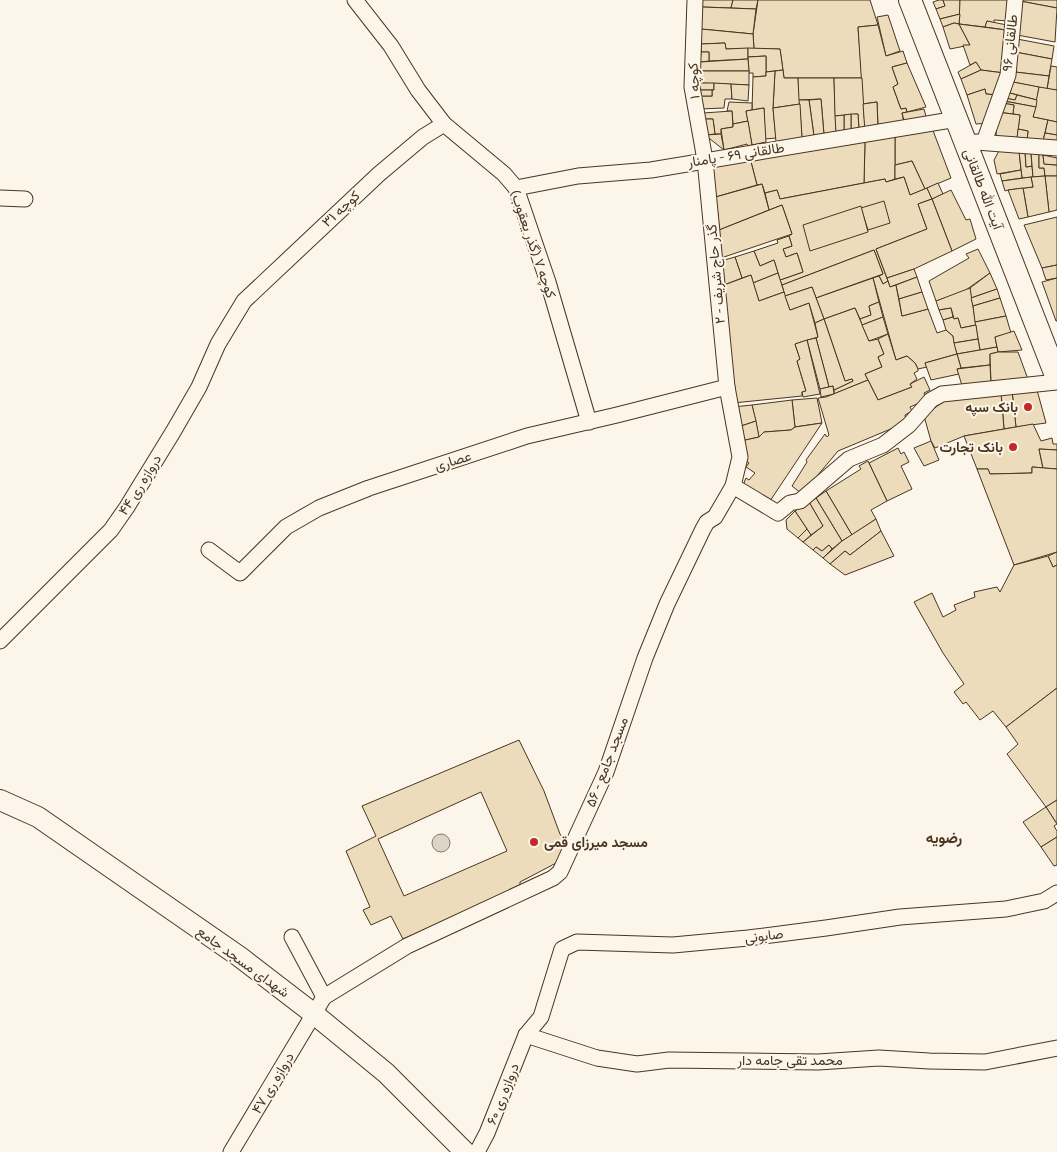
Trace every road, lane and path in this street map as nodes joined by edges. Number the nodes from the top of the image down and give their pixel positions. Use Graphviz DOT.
graph roads {
  1 [pos="355,0"];
  2 [pos="695,0"];
  3 [pos="910,0"];
  4 [pos="1015,0"];
  5 [pos="957,120"];
  6 [pos="444,124"];
  7 [pos="975,141"];
  8 [pos="1057,148"];
  9 [pos="705,160"];
  10 [pos="516,188"];
  11 [pos="0,198"];
  12 [pos="25,199"];
  13 [pos="244,301"];
  14 [pos="1057,378"];
  15 [pos="1057,382"];
  16 [pos="727,387"];
  17 [pos="589,422"];
  18 [pos="733,486"];
  19 [pos="209,550"];
  20 [pos="0,641"];
  21 [pos="0,800"];
  22 [pos="1057,893"];
  23 [pos="292,937"];
  24 [pos="324,997"];
  25 [pos="314,1014"];
  26 [pos="526,1035"];
  27 [pos="1057,1048"];
  28 [pos="231,1152"];
  29 [pos="465,1152"];
  30 [pos="477,1152"];
  1 -- 6 [label="street, کوچه ۷ (گذر یعقوب)"];
  2 -- 9 [label="street, کوچه ۱"];
  3 -- 5 [label="main road, آیت الله طالقانی"];
  4 -- 7 [label="street, طالقانی ۹۶"];
  5 -- 7 [label="main road, آیت الله طالقانی"];
  5 -- 9 [label="street, طالقانی ۶۹ - پامنار"];
  6 -- 10 [label="street, کوچه ۷ (گذر یعقوب)"];
  6 -- 13 [label="street, کوچه ۳۱"];
  7 -- 8 [label="street"];
  7 -- 14 [label="main road, آیت الله طالقانی"];
  9 -- 10 [label="street, طالقانی ۶۹ - پامنار"];
  9 -- 16 [label="street, ۲ - گذر حاج شریف"];
  10 -- 17 [label="street, کوچه ۷ (گذر یعقوب)"];
  11 -- 12 [label="street"];
  13 -- 20 [label="street, دروازه ری ۴۴"];
  15 -- 18 [label="street"];
  16 -- 17 [label="street, عصاری"];
  16 -- 18 [label="street, ۵۶ - مسجد جامع"];
  17 -- 19 [label="street, عصاری"];
  18 -- 24 [label="street, ۵۶ - مسجد جامع"];
  21 -- 25 [label="main road, شهدای مسجد جامع"];
  22 -- 26 [label="street, صابونی"];
  23 -- 24 [label="street"];
  24 -- 25 [label="street, ۵۶ - مسجد جامع"];
  25 -- 28 [label="street, دروازه ری ۴۷"];
  25 -- 29 [label="main road, شهدای مسجد جامع"];
  26 -- 27 [label="street, محمد تقی جامه دار"];
  26 -- 30 [label="street, دروازه ری ۶۰"];
}
